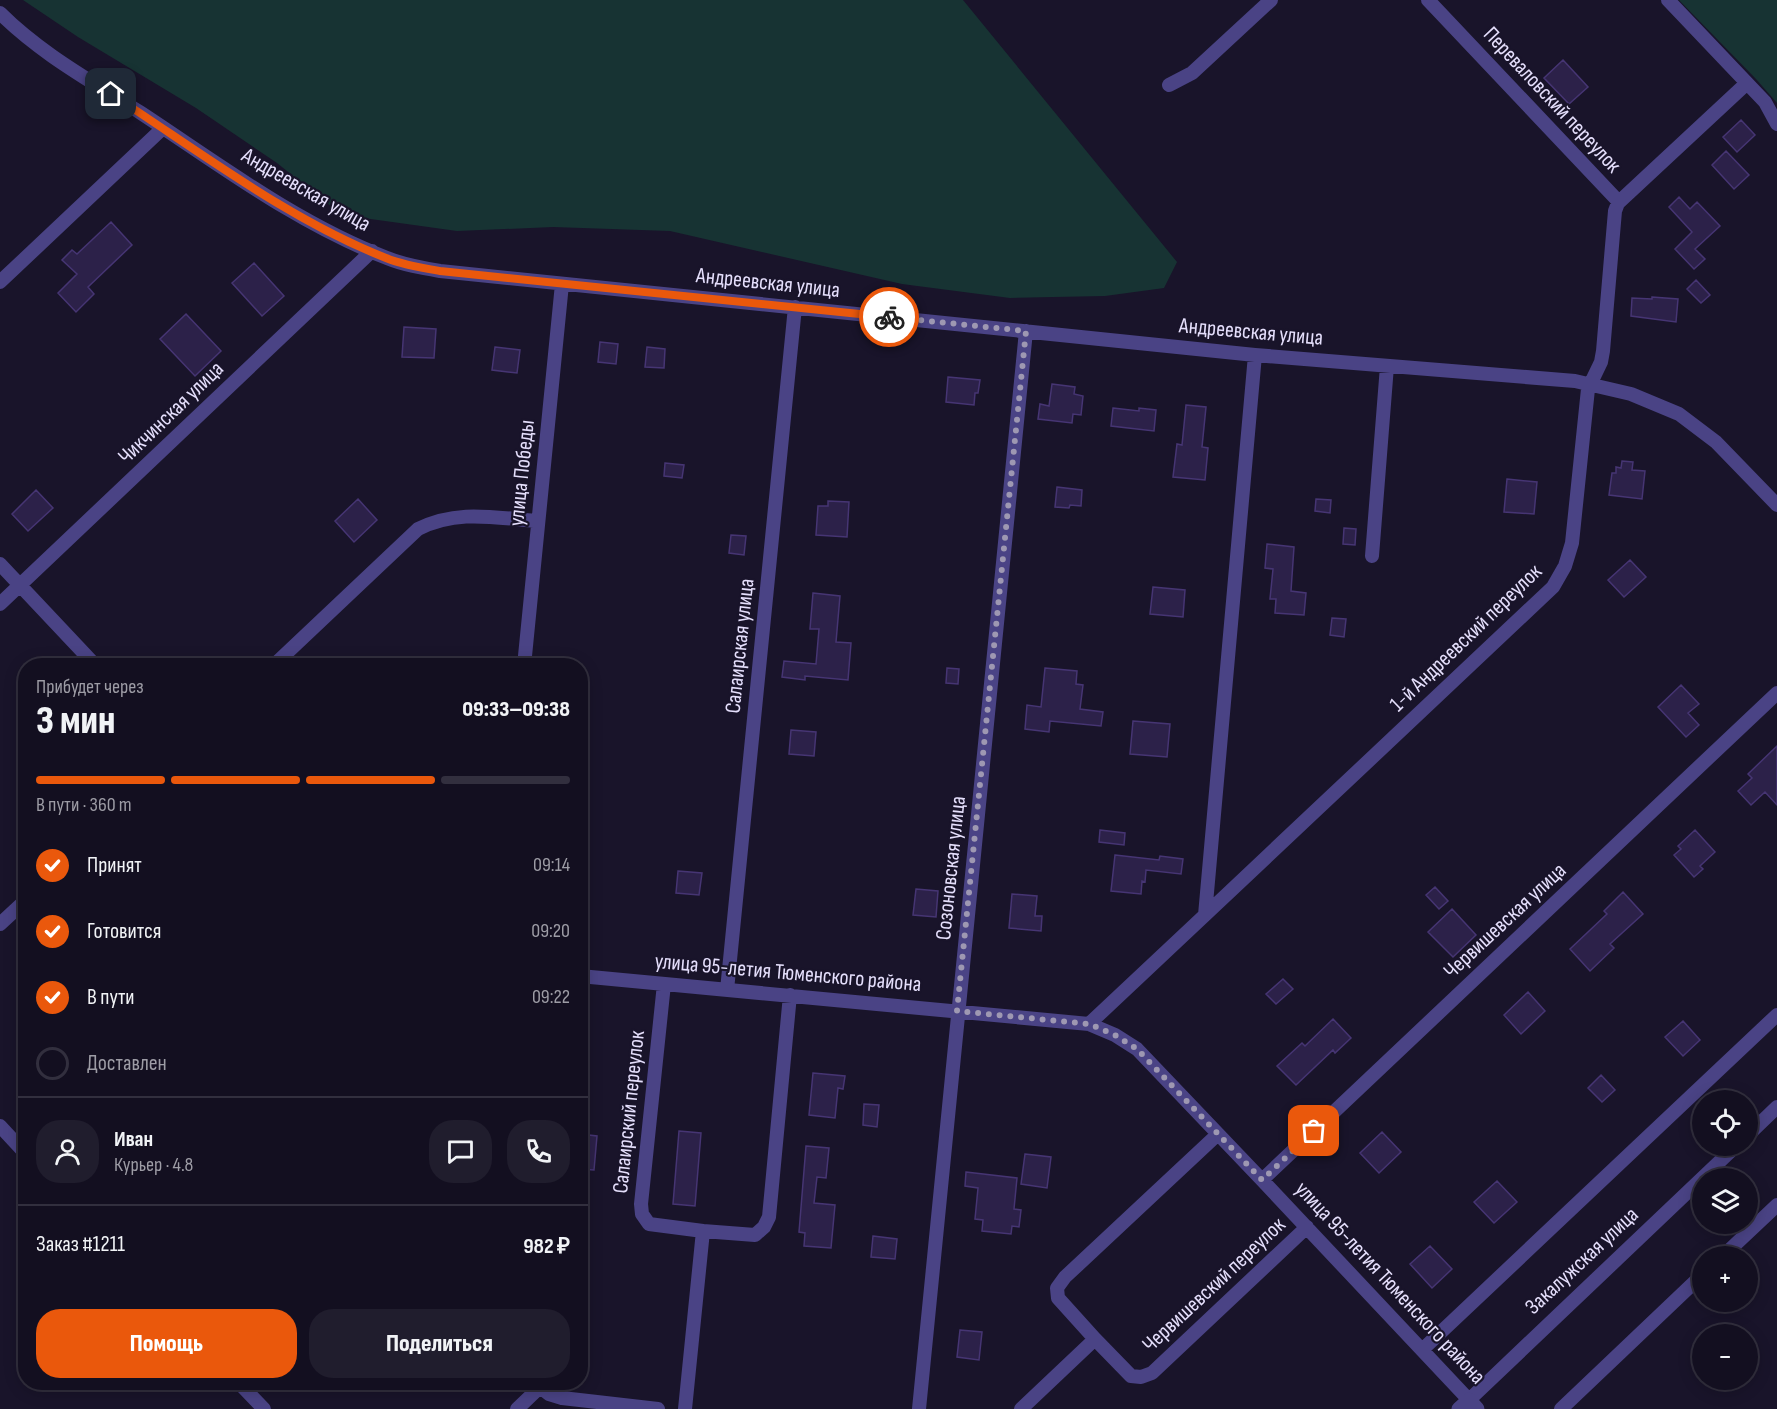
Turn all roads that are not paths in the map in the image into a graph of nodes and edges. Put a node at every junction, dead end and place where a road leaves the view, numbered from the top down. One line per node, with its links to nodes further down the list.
1 (1271, 0): 6 (street)
2 (1428, 0): 9 (street, Переваловский переулок)
3 (1668, 0): 5 (street)
4 (0, 14): 8 (street, Андреевская улица)
5 (1747, 83): 7 (street); 9 (street)
6 (1169, 85)
7 (1777, 124)
8 (163, 128): 10 (street, Андреевская улица); 11 (street)
9 (1619, 202): 17 (street, 1-й Андреевский переулок)
10 (372, 251): 12 (street, Андреевская улица); 22 (street, Чикчинская улица)
11 (0, 282)
12 (562, 284): 13 (street, Андреевская улица); 19 (street, улица Победы)
13 (795, 307): 14 (street, Андреевская улица); 33 (street, Салаирская улица)
14 (1026, 331): 15 (street, Андреевская улица); 35 (street, Созоновская улица)
15 (1255, 355): 16 (street, Андреевская улица); 29 (street)
16 (1387, 366): 17 (street, Андреевская улица); 20 (street)
17 (1590, 384): 18 (street, Андреевская улица); 29 (street, 1-й Андреевский переулок)
18 (1777, 505)
19 (538, 521): 25 (street); 26 (street, улица Победы)
20 (1371, 556)
21 (0, 564): 22 (street)
22 (20, 586): 23 (street, Чикчинская улица); 24 (street)
23 (0, 604)
24 (88, 658)
25 (281, 658)
26 (525, 658)
27 (1777, 693): 44 (street, Червишевская улица)
28 (18, 907): 30 (street)
29 (1205, 915): 37 (street, 1-й Андреевский переулок)
30 (0, 924)
31 (588, 977): 32 (street, улица 95-летия Тюменского района)
32 (664, 984): 33 (street, улица 95-летия Тюменского района); 47 (street, Салаирский переулок)
33 (727, 990): 34 (street, улица 95-летия Тюменского района)
34 (790, 995): 35 (street, улица 95-летия Тюменского района); 47 (street, Салаирский переулок)
35 (957, 1011): 37 (street, улица 95-летия Тюменского района); 60 (street, Созоновская улица)
36 (1777, 1015): 51 (street)
37 (1089, 1024): 41 (street, улица 95-летия Тюменского района)
38 (1777, 1107): 40 (street)
39 (0, 1126): 42 (street)
40 (1758, 1126)
41 (1218, 1134): 44 (street, улица 95-летия Тюменского района); 50 (street, Червишевский переулок)
42 (18, 1145)
43 (1726, 1156): 55 (street, Закалужская улица)
44 (1262, 1180): 46 (street, улица 95-летия Тюменского района)
45 (1777, 1205): 48 (street)
46 (1307, 1227): 50 (street, Червишевский переулок); 51 (street, улица 95-летия Тюменского района)
47 (703, 1231): 59 (street)
48 (1734, 1246)
49 (1692, 1285): 62 (street)
50 (1095, 1339): 61 (street)
51 (1422, 1350): 55 (street, улица 95-летия Тюменского района)
52 (246, 1390): 56 (street)
53 (534, 1390): 57 (street)
54 (544, 1390): 58 (street)
55 (1468, 1406)
56 (264, 1409)
57 (517, 1409)
58 (658, 1409)
59 (685, 1409)
60 (919, 1409)
61 (1021, 1409)
62 (1561, 1409)

